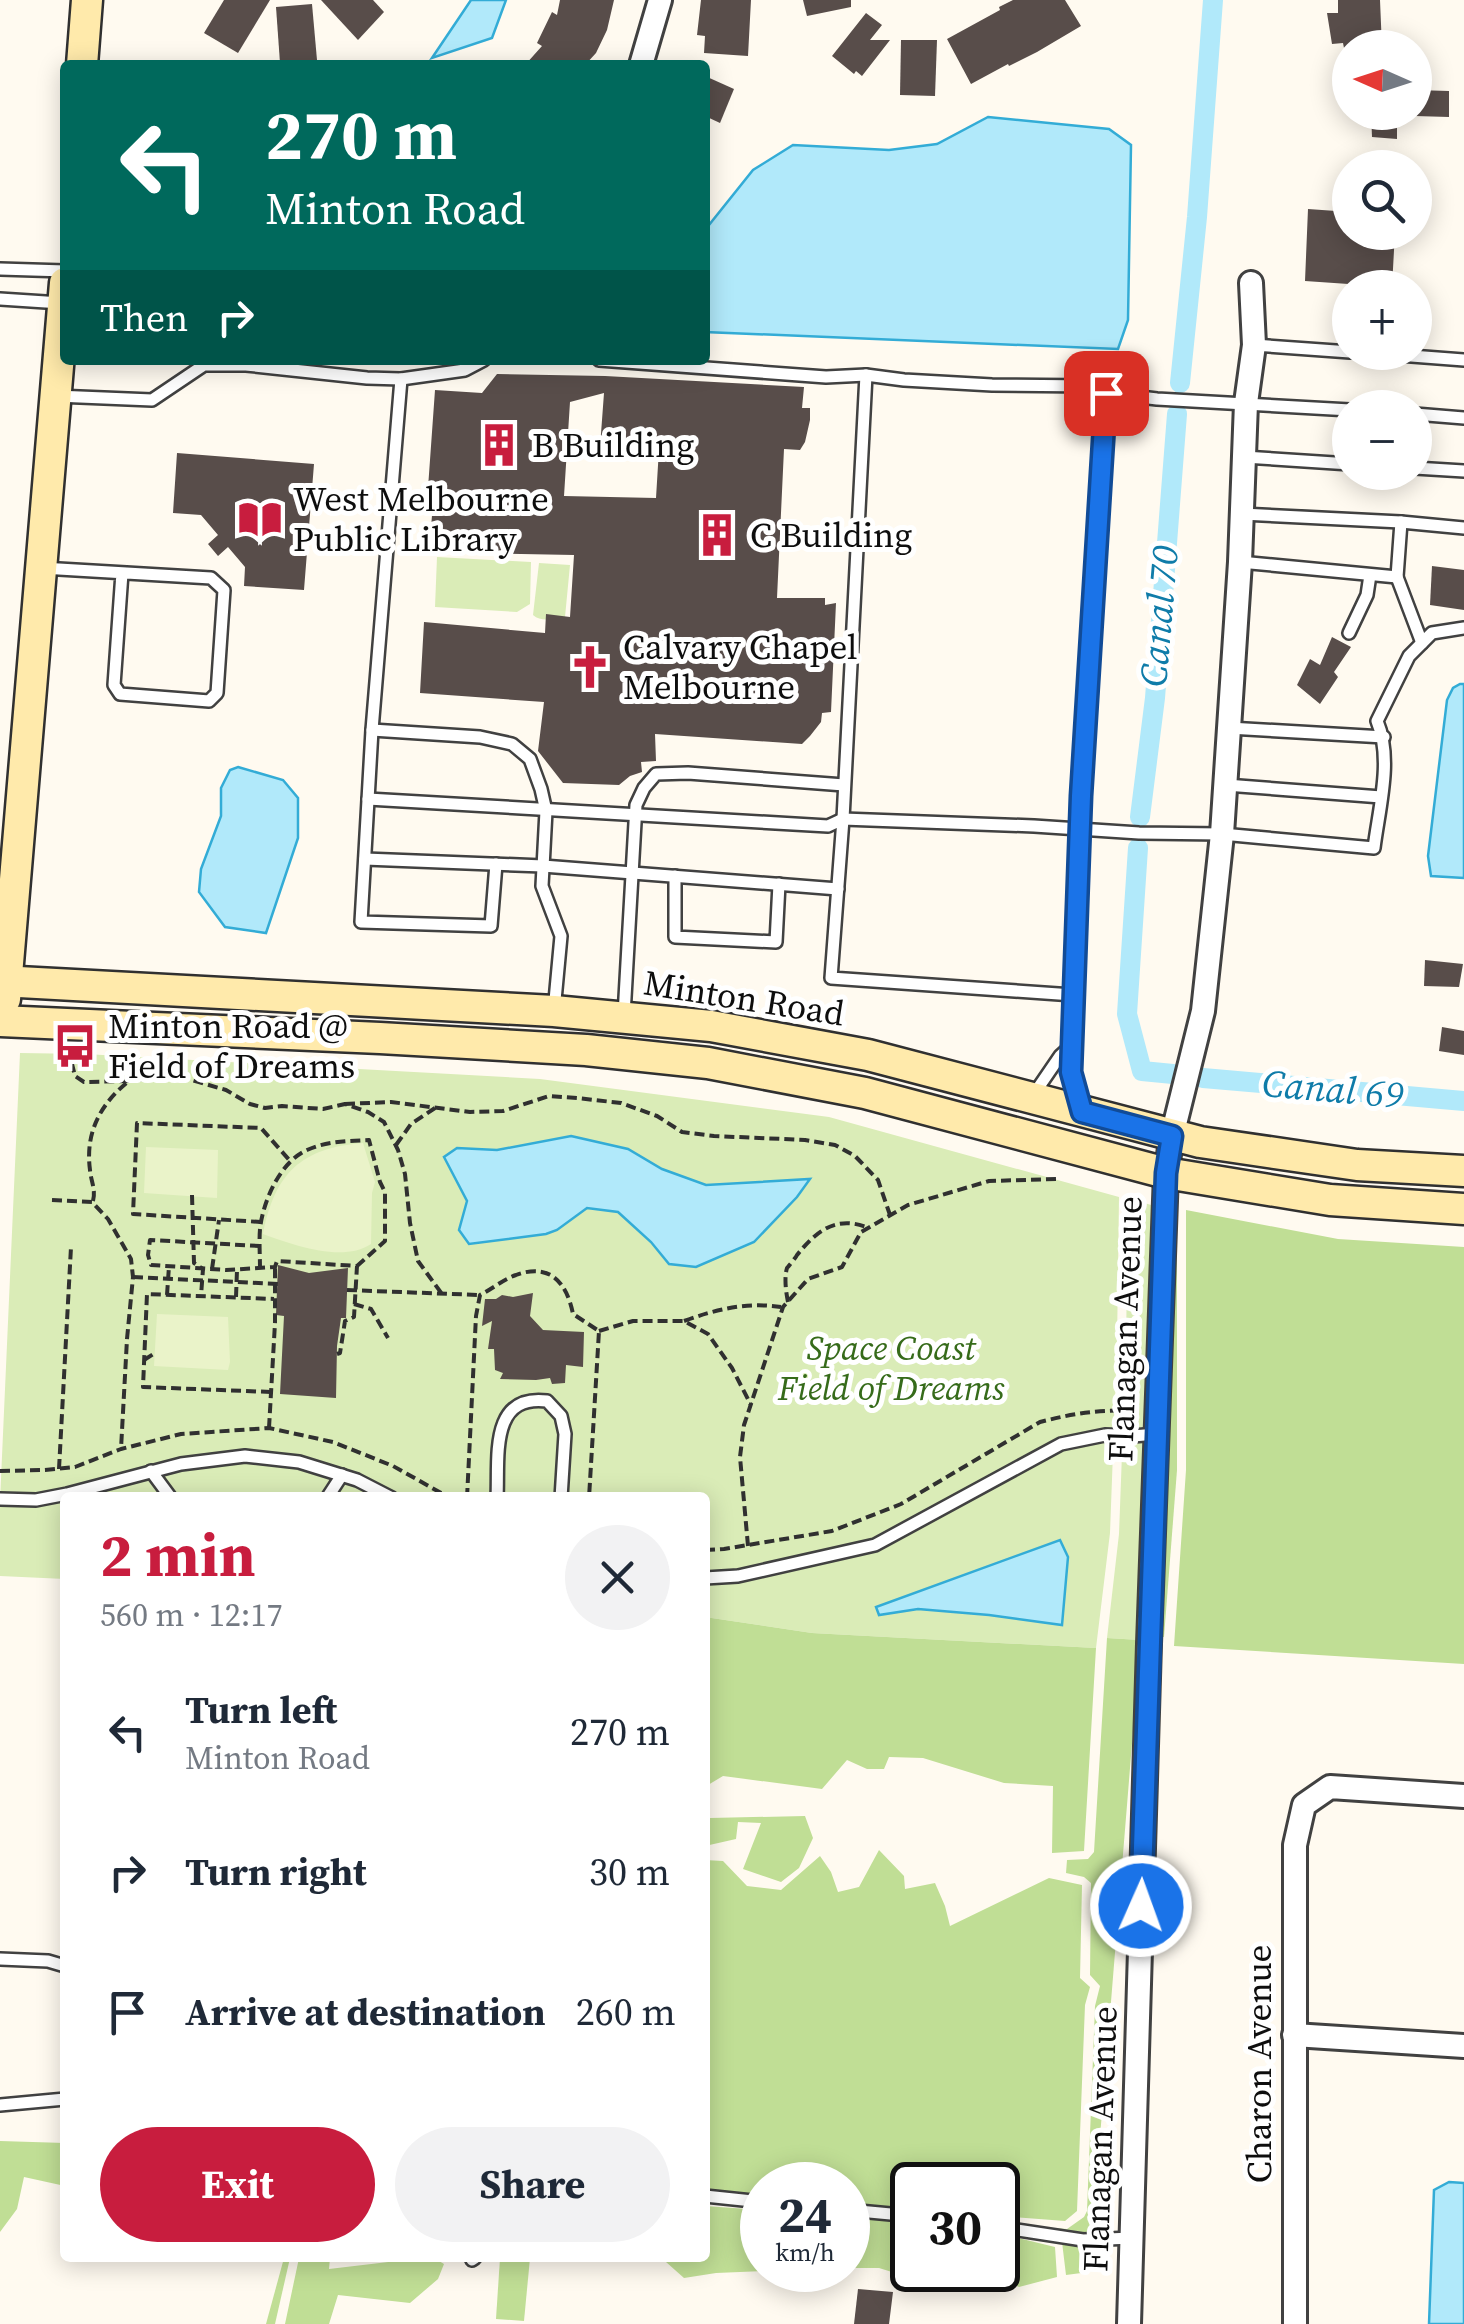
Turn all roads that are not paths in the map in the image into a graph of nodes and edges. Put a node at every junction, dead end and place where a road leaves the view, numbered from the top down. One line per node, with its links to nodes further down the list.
1 (87, 0): 3 (main road)
2 (660, 0): 4 (street)
3 (82, 60)
4 (642, 60)
5 (0, 269): 6 (lane)
6 (60, 272)
7 (1251, 283): 11 (street, Flanagan Avenue)
8 (60, 293): 9 (lane)
9 (0, 299)
10 (60, 344): 22 (main road)
11 (1254, 345): 12 (lane); 23 (street, Flanagan Avenue)
12 (1332, 351)
13 (1432, 358): 14 (lane)
14 (1464, 360)
15 (203, 365): 22 (lane)
16 (246, 365): 20 (lane)
17 (474, 365): 20 (lane)
18 (666, 365): 19 (lane)
19 (866, 375): 21 (lane); 46 (lane)
20 (401, 379): 43 (lane)
21 (1106, 393): 23 (lane); 52 (lane)
22 (56, 396): 35 (main road)
23 (1246, 402): 24 (lane); 27 (street, Flanagan Avenue)
24 (1332, 409)
25 (1432, 415): 26 (lane)
26 (1464, 418)
27 (1244, 456): 28 (lane); 31 (street, Flanagan Avenue)
28 (1332, 463)
29 (1432, 469): 30 (lane)
30 (1464, 471)
31 (1242, 514): 32 (lane); 34 (street, Flanagan Avenue)
32 (1402, 522): 33 (lane); 38 (lane)
33 (1464, 528)
34 (1240, 562): 37 (lane); 42 (street, Flanagan Avenue)
35 (42, 568): 36 (lane); 61 (main road)
36 (122, 573): 36 (lane)
37 (1370, 575): 38 (lane); 40 (lane)
38 (1397, 578): 41 (lane)
39 (1464, 628): 41 (lane)
40 (1349, 633)
41 (1422, 643): 44 (lane)
42 (1229, 728): 44 (lane); 45 (street, Flanagan Avenue)
43 (372, 730): 48 (lane); 50 (lane)
44 (1384, 737): 47 (lane)
45 (1225, 785): 47 (lane); 53 (street, Flanagan Avenue)
46 (844, 786): 49 (lane); 51 (lane)
47 (1381, 797): 53 (lane)
48 (368, 799): 50 (lane); 54 (lane)
49 (636, 810): 50 (lane); 51 (lane); 57 (lane)
50 (546, 811): 56 (lane)
51 (844, 819): 52 (lane); 60 (lane)
52 (1080, 828): 53 (lane); 62 (lane)
53 (1222, 834): 71 (street, Flanagan Avenue)
54 (364, 859): 55 (lane); 55 (lane)
55 (496, 864): 56 (lane)
56 (543, 866): 57 (lane); 63 (lane)
57 (632, 873): 58 (lane); 64 (lane)
58 (675, 876): 59 (lane); 59 (lane)
59 (780, 884): 60 (lane)
60 (838, 888): 62 (lane)
61 (4, 982): 63 (main road, Minton Road); 65 (main road)
62 (1073, 995): 67 (lane)
63 (554, 1010): 64 (main road, Minton Road); 68 (main road)
64 (624, 1017): 68 (main road); 69 (main road, Minton Road)
65 (1, 1021): 66 (street); 68 (main road, Minton Road)
66 (0, 1034)
67 (1071, 1046): 69 (lane); 70 (lane)
68 (586, 1050): 73 (main road, Minton Road)
69 (1031, 1099): 70 (main road, Minton Road)
70 (1082, 1112): 71 (main road, Minton Road)
71 (1172, 1136): 72 (main road, Minton Road); 73 (street, Flanagan Avenue)
72 (1464, 1170)
73 (1166, 1173): 74 (main road, Minton Road); 75 (street, Flanagan Avenue)
74 (1464, 1209)
75 (1156, 1434): 86 (lane); 97 (street, Flanagan Avenue)
76 (152, 1471): 77 (lane); 78 (lane); 79 (lane)
77 (342, 1475): 80 (lane); 81 (lane)
78 (74, 1492)
79 (167, 1492)
80 (330, 1492)
81 (381, 1492)
82 (497, 1492): 83 (lane)
83 (561, 1492)
84 (60, 1495): 85 (lane)
85 (0, 1499)
86 (710, 1578)
87 (1464, 1796): 90 (street, Charon Avenue)
88 (0, 1959): 89 (lane)
89 (60, 1965)
90 (1294, 2035): 91 (street); 99 (street, Charon Avenue)
91 (1464, 2046)
92 (60, 2099): 93 (lane)
93 (0, 2105)
94 (710, 2197): 95 (lane)
95 (740, 2200)
96 (1020, 2230): 97 (lane)
97 (1132, 2238): 98 (street, Flanagan Avenue)
98 (1129, 2324)
99 (1294, 2324)

